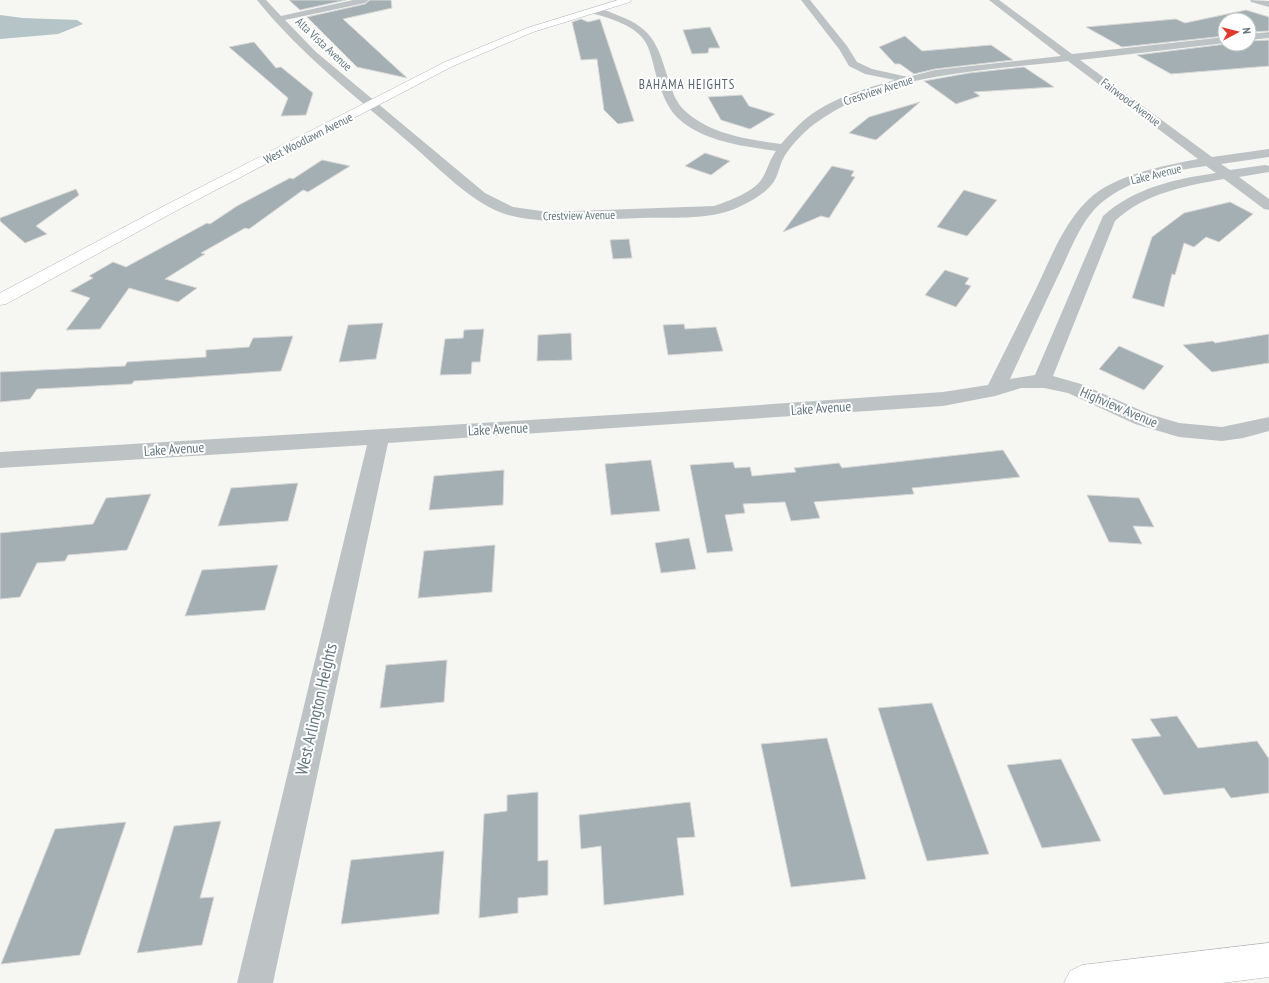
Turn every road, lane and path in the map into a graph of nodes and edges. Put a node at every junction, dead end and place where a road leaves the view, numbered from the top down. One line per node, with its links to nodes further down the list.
1 (261, 0): 9 (street, Alta Vista Avenue)
2 (365, 0): 9 (street)
3 (627, 0): 8 (street, West Woodlawn Avenue)
4 (805, 0): 14 (street)
5 (993, 0): 13 (street, Fairwood Avenue)
6 (1254, 0): 7 (street)
7 (1269, 4)
8 (594, 11): 15 (street, West Woodlawn Avenue); 16 (street)
9 (278, 19): 15 (street, Alta Vista Avenue)
10 (1269, 35): 11 (street)
11 (1257, 36)
12 (1217, 41): 13 (street, Crestview Avenue)
13 (1070, 57): 14 (street, Crestview Avenue); 18 (street, Fairwood Avenue)
14 (910, 79): 16 (street, Crestview Avenue)
15 (373, 104): 16 (street, Crestview Avenue); 22 (street, West Woodlawn Avenue)
16 (784, 148)
17 (1269, 153): 18 (street, Lake Avenue)
18 (1211, 162): 20 (street, Fairwood Avenue); 24 (street, Lake Avenue)
19 (1269, 168): 20 (street, Lake Avenue)
20 (1228, 175): 21 (street, Fairwood Avenue); 23 (street, Lake Avenue)
21 (1269, 206)
22 (0, 300)
23 (1041, 382): 24 (street, Lake Avenue); 25 (street, Highview Avenue)
24 (995, 390): 26 (street, Lake Avenue)
25 (1269, 424)
26 (379, 436): 27 (street, Lake Avenue); 30 (street, West Arlington Heights)
27 (0, 460)
28 (1269, 960): 29 (street)
29 (1174, 977): 31 (street)
30 (255, 983)
31 (1082, 983)

